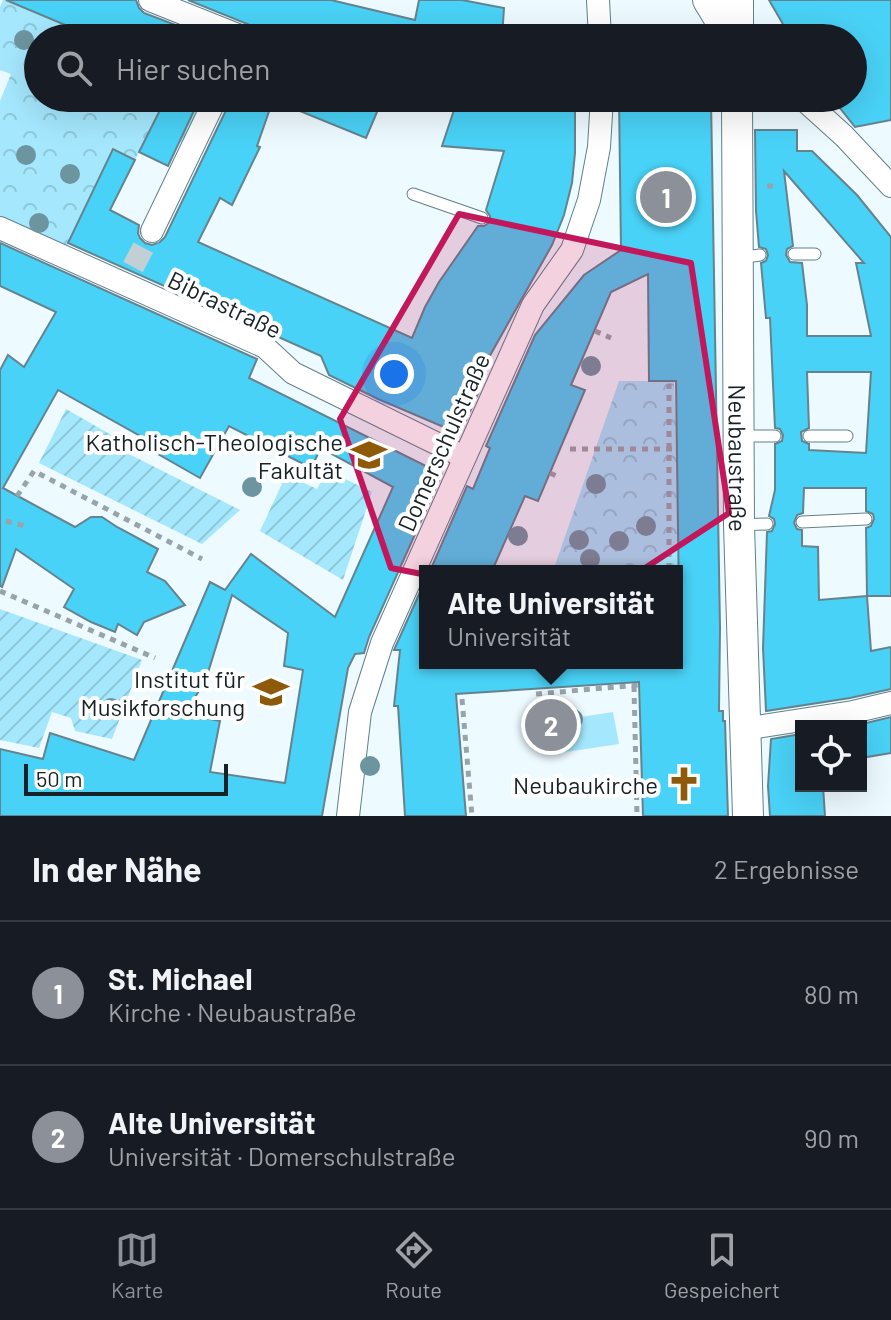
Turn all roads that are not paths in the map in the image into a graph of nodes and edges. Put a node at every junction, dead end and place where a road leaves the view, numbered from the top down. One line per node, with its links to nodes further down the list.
1 (150, 0): 5 (street)
2 (598, 0): 6 (street)
3 (708, 0): 7 (street)
4 (738, 0): 8 (street)
5 (210, 24)
6 (599, 24)
7 (723, 24)
8 (738, 24)
9 (209, 112): 17 (street)
10 (601, 112): 24 (street, Domerschulstraße)
11 (738, 112): 20 (street, Neubaustraße)
12 (817, 112): 13 (street)
13 (891, 186)
14 (413, 194): 15 (lane)
15 (482, 218)
16 (0, 228): 24 (street, Bibrastraße)
17 (152, 231)
18 (794, 254): 19 (lane)
19 (815, 254)
20 (739, 436): 21 (lane); 28 (street, Neubaustraße)
21 (775, 436)
22 (809, 436): 23 (lane)
23 (847, 436)
24 (464, 457): 29 (street, Domerschulstraße)
25 (866, 519): 26 (lane)
26 (802, 522)
27 (891, 703): 28 (street)
28 (744, 729): 30 (street, Neubaustraße)
29 (348, 816)
30 (748, 816)

